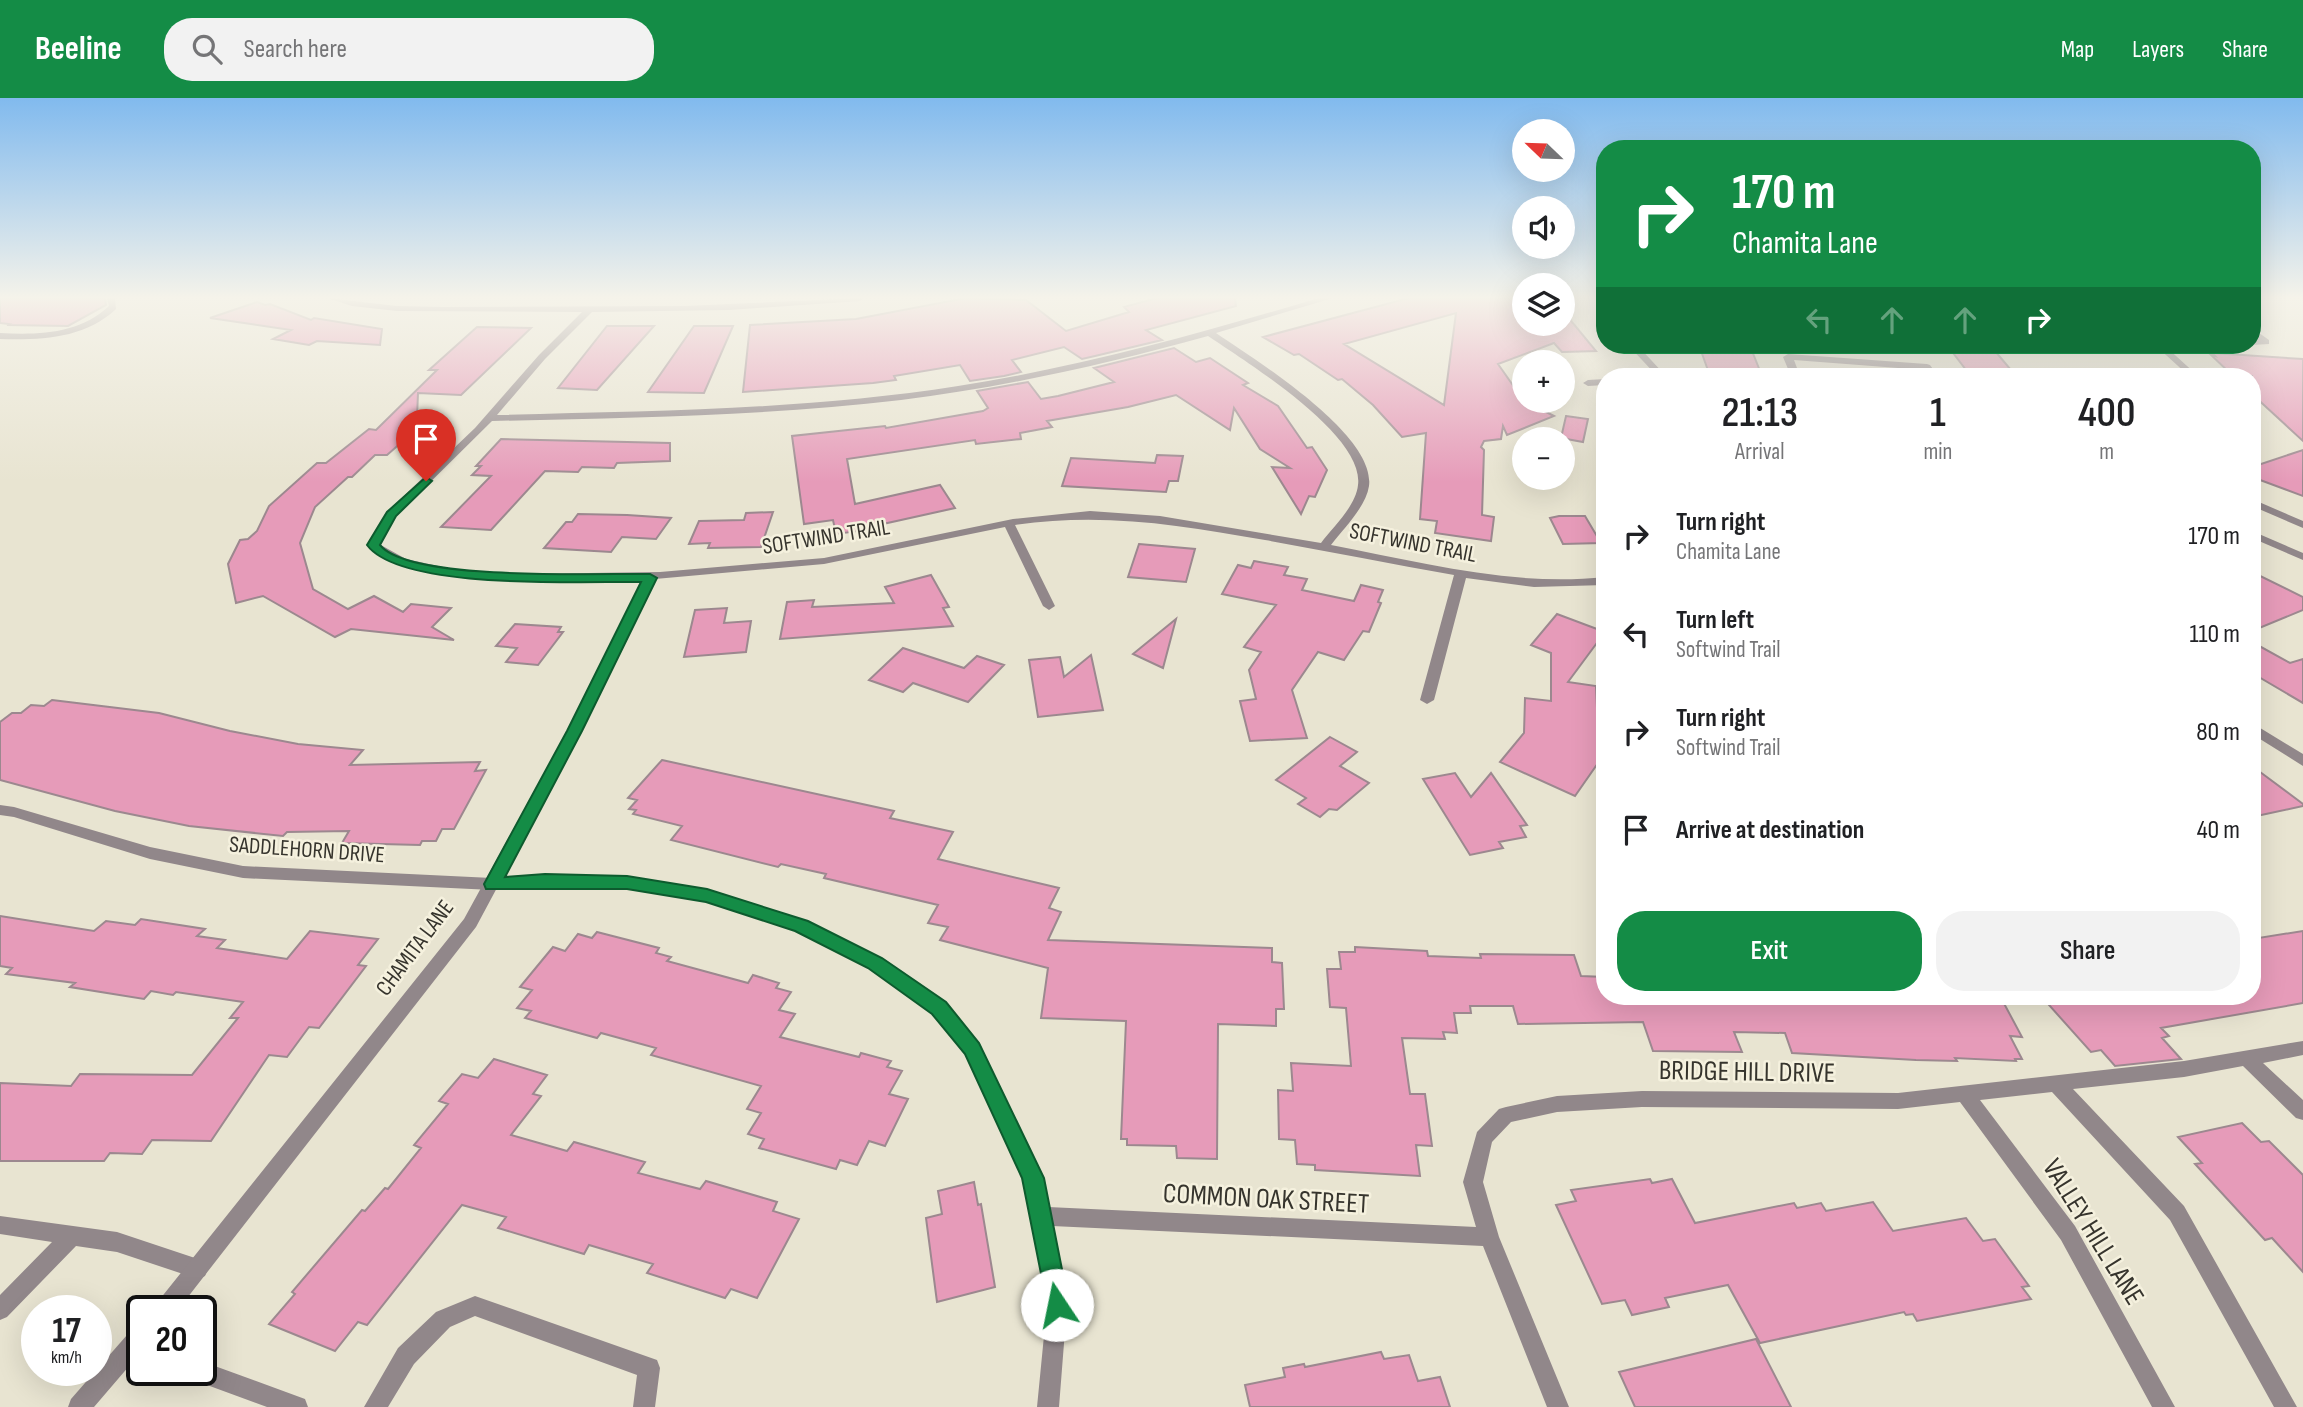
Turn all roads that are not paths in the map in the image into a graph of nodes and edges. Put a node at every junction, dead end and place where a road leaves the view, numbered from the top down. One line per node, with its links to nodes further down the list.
1 (540, 359): 8 (street, SOFTWIND TRAIL)
2 (1102, 359): 8 (street)
3 (1247, 359): 13 (street)
4 (1817, 359): 5 (street)
5 (1928, 368)
6 (1588, 383): 7 (street)
7 (1596, 383)
8 (489, 418): 16 (street, SOFTWIND TRAIL)
9 (2261, 506): 11 (street)
10 (1009, 524): 13 (street, SOFTWIND TRAIL); 16 (street, SOFTWIND TRAIL); 18 (street)
11 (2303, 525)
12 (2261, 538): 14 (street)
13 (1324, 547): 15 (street, SOFTWIND TRAIL)
14 (2303, 557)
15 (1461, 573): 17 (street, SOFTWIND TRAIL); 19 (street)
16 (650, 578): 23 (street, CHAMITA LANE)
17 (1596, 582)
18 (1049, 606)
19 (1427, 699)
20 (2261, 733): 21 (street)
21 (2303, 761)
22 (0, 810): 23 (street, SADDLEHORN DRIVE)
23 (492, 884): 29 (street, SADDLEHORN DRIVE); 33 (street, CHAMITA LANE)
24 (2303, 1048): 25 (street, BRIDGE HILL DRIVE)
25 (2246, 1058): 26 (street, BRIDGE HILL DRIVE); 28 (street)
26 (2056, 1083): 27 (street, BRIDGE HILL DRIVE); 45 (street)
27 (1965, 1094): 32 (street, BRIDGE HILL DRIVE); 44 (street, VALLEY HILL LANE)
28 (2303, 1112)
29 (1040, 1216): 32 (street, COMMON OAK STREET); 42 (street, SADDLEHORN DRIVE)
30 (0, 1225): 31 (street)
31 (71, 1237): 33 (street); 35 (street)
32 (1489, 1237): 43 (street, BRIDGE HILL DRIVE)
33 (198, 1269): 34 (street, CHAMITA LANE)
34 (176, 1295)
35 (0, 1310)
36 (126, 1358): 38 (street)
37 (217, 1378): 39 (street)
38 (79, 1407)
39 (297, 1407)
40 (375, 1407): 41 (street)
41 (644, 1407)
42 (1048, 1407)
43 (1558, 1407)
44 (2164, 1407)
45 (2286, 1407)

